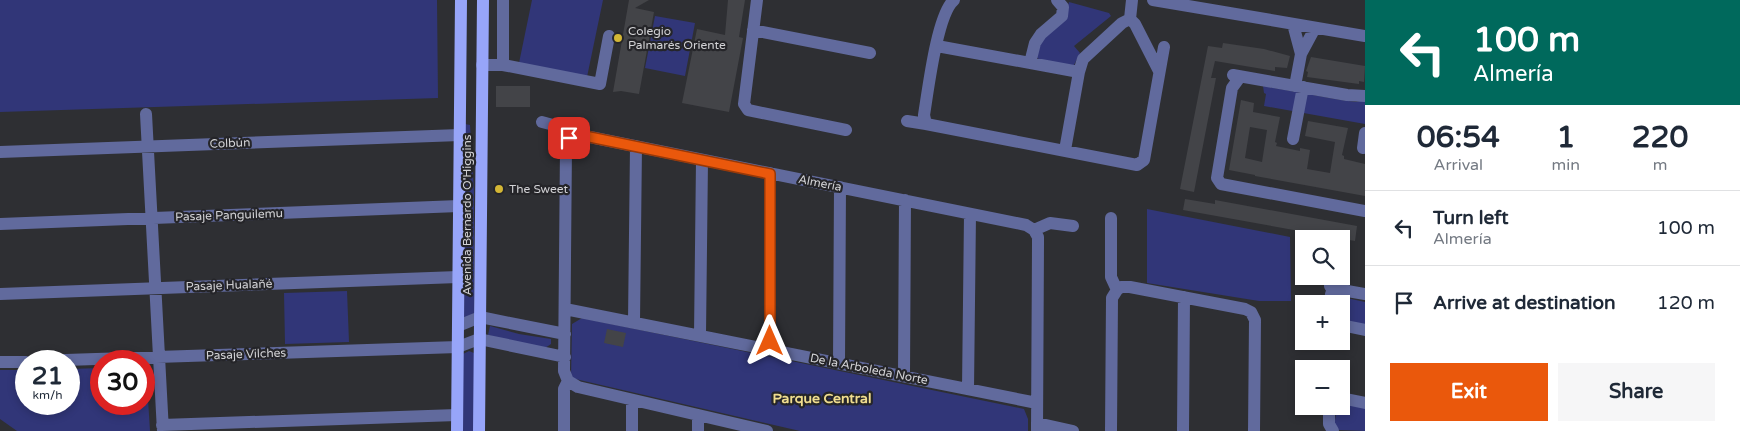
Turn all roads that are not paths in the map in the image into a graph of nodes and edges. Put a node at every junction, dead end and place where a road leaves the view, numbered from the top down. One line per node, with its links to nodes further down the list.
1 (461, 0): 26 (main road, Avenida Bernardo O'Higgins)
2 (483, 0): 19 (main road, Avenida Bernardo O'Higgins)
3 (503, 0): 20 (street)
4 (757, 0): 11 (street)
5 (954, 0): 14 (street)
6 (1057, 0): 18 (street)
7 (1153, 0): 9 (street)
8 (1131, 10): 21 (street); 22 (street)
9 (1293, 24): 10 (street); 17 (street)
10 (1315, 28): 13 (street); 17 (street)
11 (753, 30): 16 (street); 30 (street)
12 (609, 36): 20 (street)
13 (1365, 36)
14 (937, 46): 18 (street); 29 (street)
15 (1164, 47): 21 (street)
16 (870, 53)
17 (1301, 54): 23 (street)
18 (1030, 63): 22 (street)
19 (482, 65): 20 (street); 33 (main road, Avenida Bernardo O'Higgins)
20 (503, 65)
21 (1159, 71): 39 (street)
22 (1079, 72): 39 (street)
23 (1299, 86): 24 (street); 35 (street); 46 (street)
24 (1365, 96)
25 (146, 114): 36 (street)
26 (460, 118): 32 (main road, Avenida Bernardo O'Higgins); 33 (main road)
27 (908, 121): 29 (street)
28 (542, 122): 34 (street)
29 (926, 124): 39 (street)
30 (846, 130)
31 (1365, 133): 38 (street)
32 (460, 135): 36 (street, Colbún); 45 (main road, Avenida Bernardo O'Higgins)
33 (481, 138): 62 (main road, Avenida Bernardo O'Higgins)
34 (569, 138): 37 (street, Almería); 60 (street)
35 (1293, 139)
36 (147, 146): 40 (street, Colbún); 48 (street)
37 (636, 146): 41 (street, Almería); 63 (street)
38 (1362, 148)
39 (1065, 150)
40 (0, 152)
41 (702, 160): 42 (street, Almería); 68 (street)
42 (770, 174): 43 (street, Almería); 71 (street)
43 (840, 187): 44 (street, Almería); 77 (street)
44 (905, 200): 47 (street, Almería); 78 (street)
45 (459, 206): 48 (street, Pasaje Panguilemu); 53 (main road, Avenida Bernardo O'Higgins)
46 (1365, 211)
47 (970, 214): 52 (street, Almería); 80 (street)
48 (151, 218): 50 (street, Pasaje Panguilemu); 54 (street)
49 (1110, 218): 55 (street)
50 (0, 224)
51 (1073, 226): 52 (street)
52 (1034, 230): 83 (street)
53 (458, 277): 54 (street, Pasaje Hualañé); 64 (main road, Avenida Bernardo O'Higgins)
54 (155, 288): 56 (street, Pasaje Hualañé); 72 (street)
55 (1116, 290): 59 (street); 97 (street)
56 (0, 294)
57 (1365, 294): 58 (street)
58 (1333, 295)
59 (1184, 297): 98 (street); 99 (street)
60 (565, 308): 61 (street, De la Arboleda Norte); 66 (street)
61 (583, 312): 63 (street, De la Arboleda Norte); 66 (street)
62 (480, 317): 64 (street); 66 (street); 69 (main road, Avenida Bernardo O'Higgins)
63 (634, 322): 68 (street, De la Arboleda Norte)
64 (458, 326): 70 (main road, Avenida Bernardo O'Higgins)
65 (1350, 327): 67 (street)
66 (565, 328): 73 (street)
67 (1365, 330)
68 (700, 336): 71 (street, De la Arboleda Norte)
69 (480, 339): 70 (street, Pasaje Vilches); 73 (street); 91 (main road, Avenida Bernardo O'Higgins)
70 (458, 347): 72 (street, Pasaje Vilches); 85 (main road, Avenida Bernardo O'Higgins)
71 (770, 350): 77 (street, De la Arboleda Norte)
72 (159, 357): 74 (street, Pasaje Vilches); 89 (street)
73 (565, 357): 79 (street)
74 (80, 360)
75 (0, 362): 76 (street)
76 (15, 362)
77 (839, 363): 78 (street, De la Arboleda Norte)
78 (904, 376): 80 (street, De la Arboleda Norte)
79 (568, 381): 81 (street); 92 (street)
80 (968, 389): 83 (street, De la Arboleda Norte)
81 (632, 400): 86 (street); 93 (street)
82 (1350, 400): 84 (street)
83 (1038, 403): 88 (street)
84 (1365, 403)
85 (457, 415): 89 (street); 90 (main road, Avenida Bernardo O'Higgins)
86 (698, 415): 94 (street); 95 (street)
87 (1329, 415): 100 (street)
88 (1037, 427): 96 (street)
89 (163, 428)
90 (457, 431)
91 (479, 431)
92 (564, 431)
93 (632, 431)
94 (698, 431)
95 (768, 431)
96 (1073, 431)
97 (1111, 431)
98 (1183, 431)
99 (1254, 431)
100 (1333, 431)

